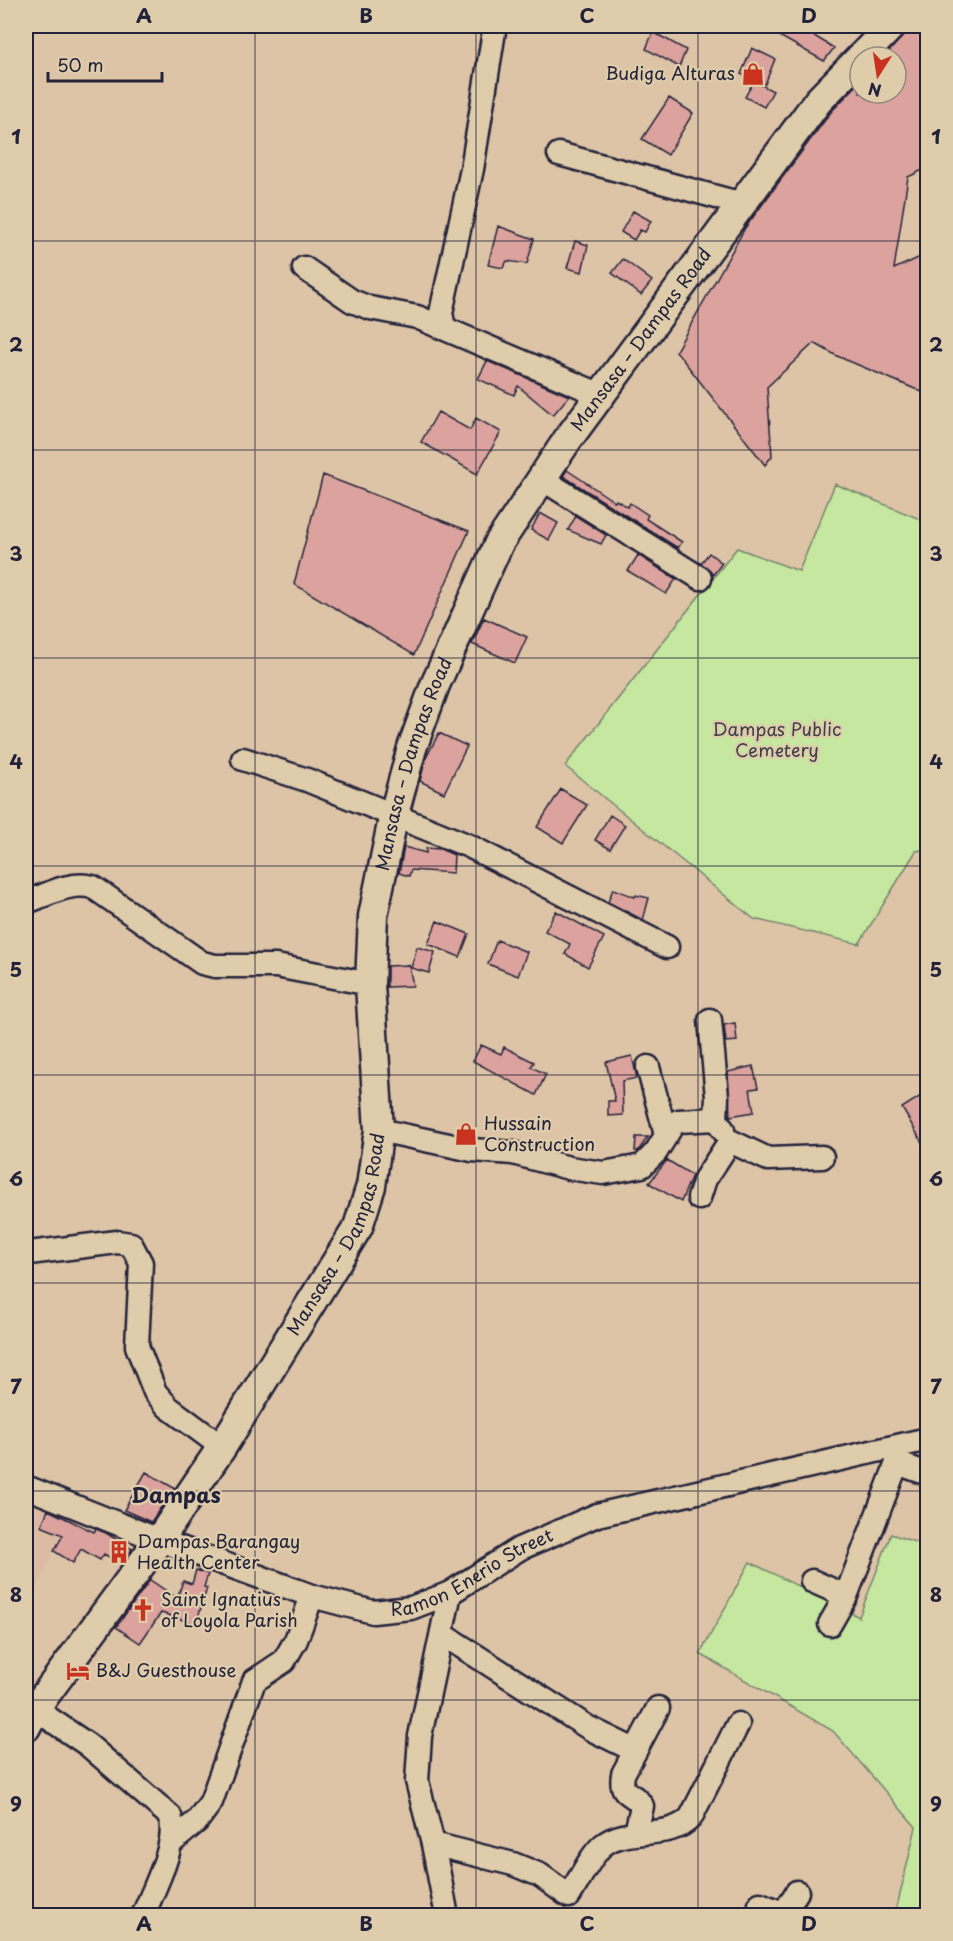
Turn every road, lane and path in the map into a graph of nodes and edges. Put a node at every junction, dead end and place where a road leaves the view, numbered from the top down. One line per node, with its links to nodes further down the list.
1 (891, 26): 3 (main road, Mansasa – Dampas Road)
2 (494, 31): 8 (street)
3 (872, 45)
4 (848, 70): 6 (main road, Mansasa – Dampas Road)
5 (559, 154): 6 (street)
6 (742, 204): 9 (main road, Mansasa – Dampas Road)
7 (304, 268): 8 (street)
8 (444, 328): 9 (street)
9 (601, 395): 10 (main road, Mansasa – Dampas Road)
10 (542, 480): 11 (street); 13 (main road, Mansasa – Dampas Road)
11 (700, 578)
12 (243, 759): 13 (street)
13 (394, 814): 15 (street); 16 (main road, Mansasa – Dampas Road)
14 (26, 902): 16 (street)
15 (667, 947)
16 (370, 984): 20 (main road, Mansasa – Dampas Road)
17 (710, 1020): 19 (street)
18 (648, 1067): 21 (street)
19 (716, 1119): 21 (street); 22 (street)
20 (379, 1130): 21 (street); 27 (main road, Mansasa – Dampas Road)
21 (666, 1135)
22 (730, 1141): 23 (street); 24 (street)
23 (822, 1157)
24 (699, 1198)
25 (29, 1253): 27 (street)
26 (927, 1439): 28 (street, Ramon Enerio Street)
27 (222, 1447): 31 (main road, Mansasa – Dampas Road)
28 (897, 1455): 29 (street); 33 (street, Ramon Enerio Street); 35 (street)
29 (927, 1474)
30 (26, 1487): 31 (street, Ramon Enerio Street)
31 (159, 1540): 34 (street, Ramon Enerio Street); 39 (main road, Mansasa – Dampas Road)
32 (812, 1581): 35 (street)
33 (450, 1593): 34 (street, Ramon Enerio Street); 37 (street)
34 (312, 1596): 43 (street)
35 (846, 1596): 36 (street)
36 (831, 1624)
37 (442, 1634): 41 (street); 44 (street)
38 (658, 1708): 41 (street)
39 (30, 1718): 43 (street)
40 (738, 1724): 42 (street)
41 (634, 1750): 42 (street)
42 (636, 1833): 44 (street)
43 (172, 1842): 48 (street)
44 (433, 1844): 49 (street)
45 (797, 1892): 47 (street)
46 (760, 1904): 47 (street)
47 (782, 1914)
48 (143, 1916)
49 (447, 1916)

